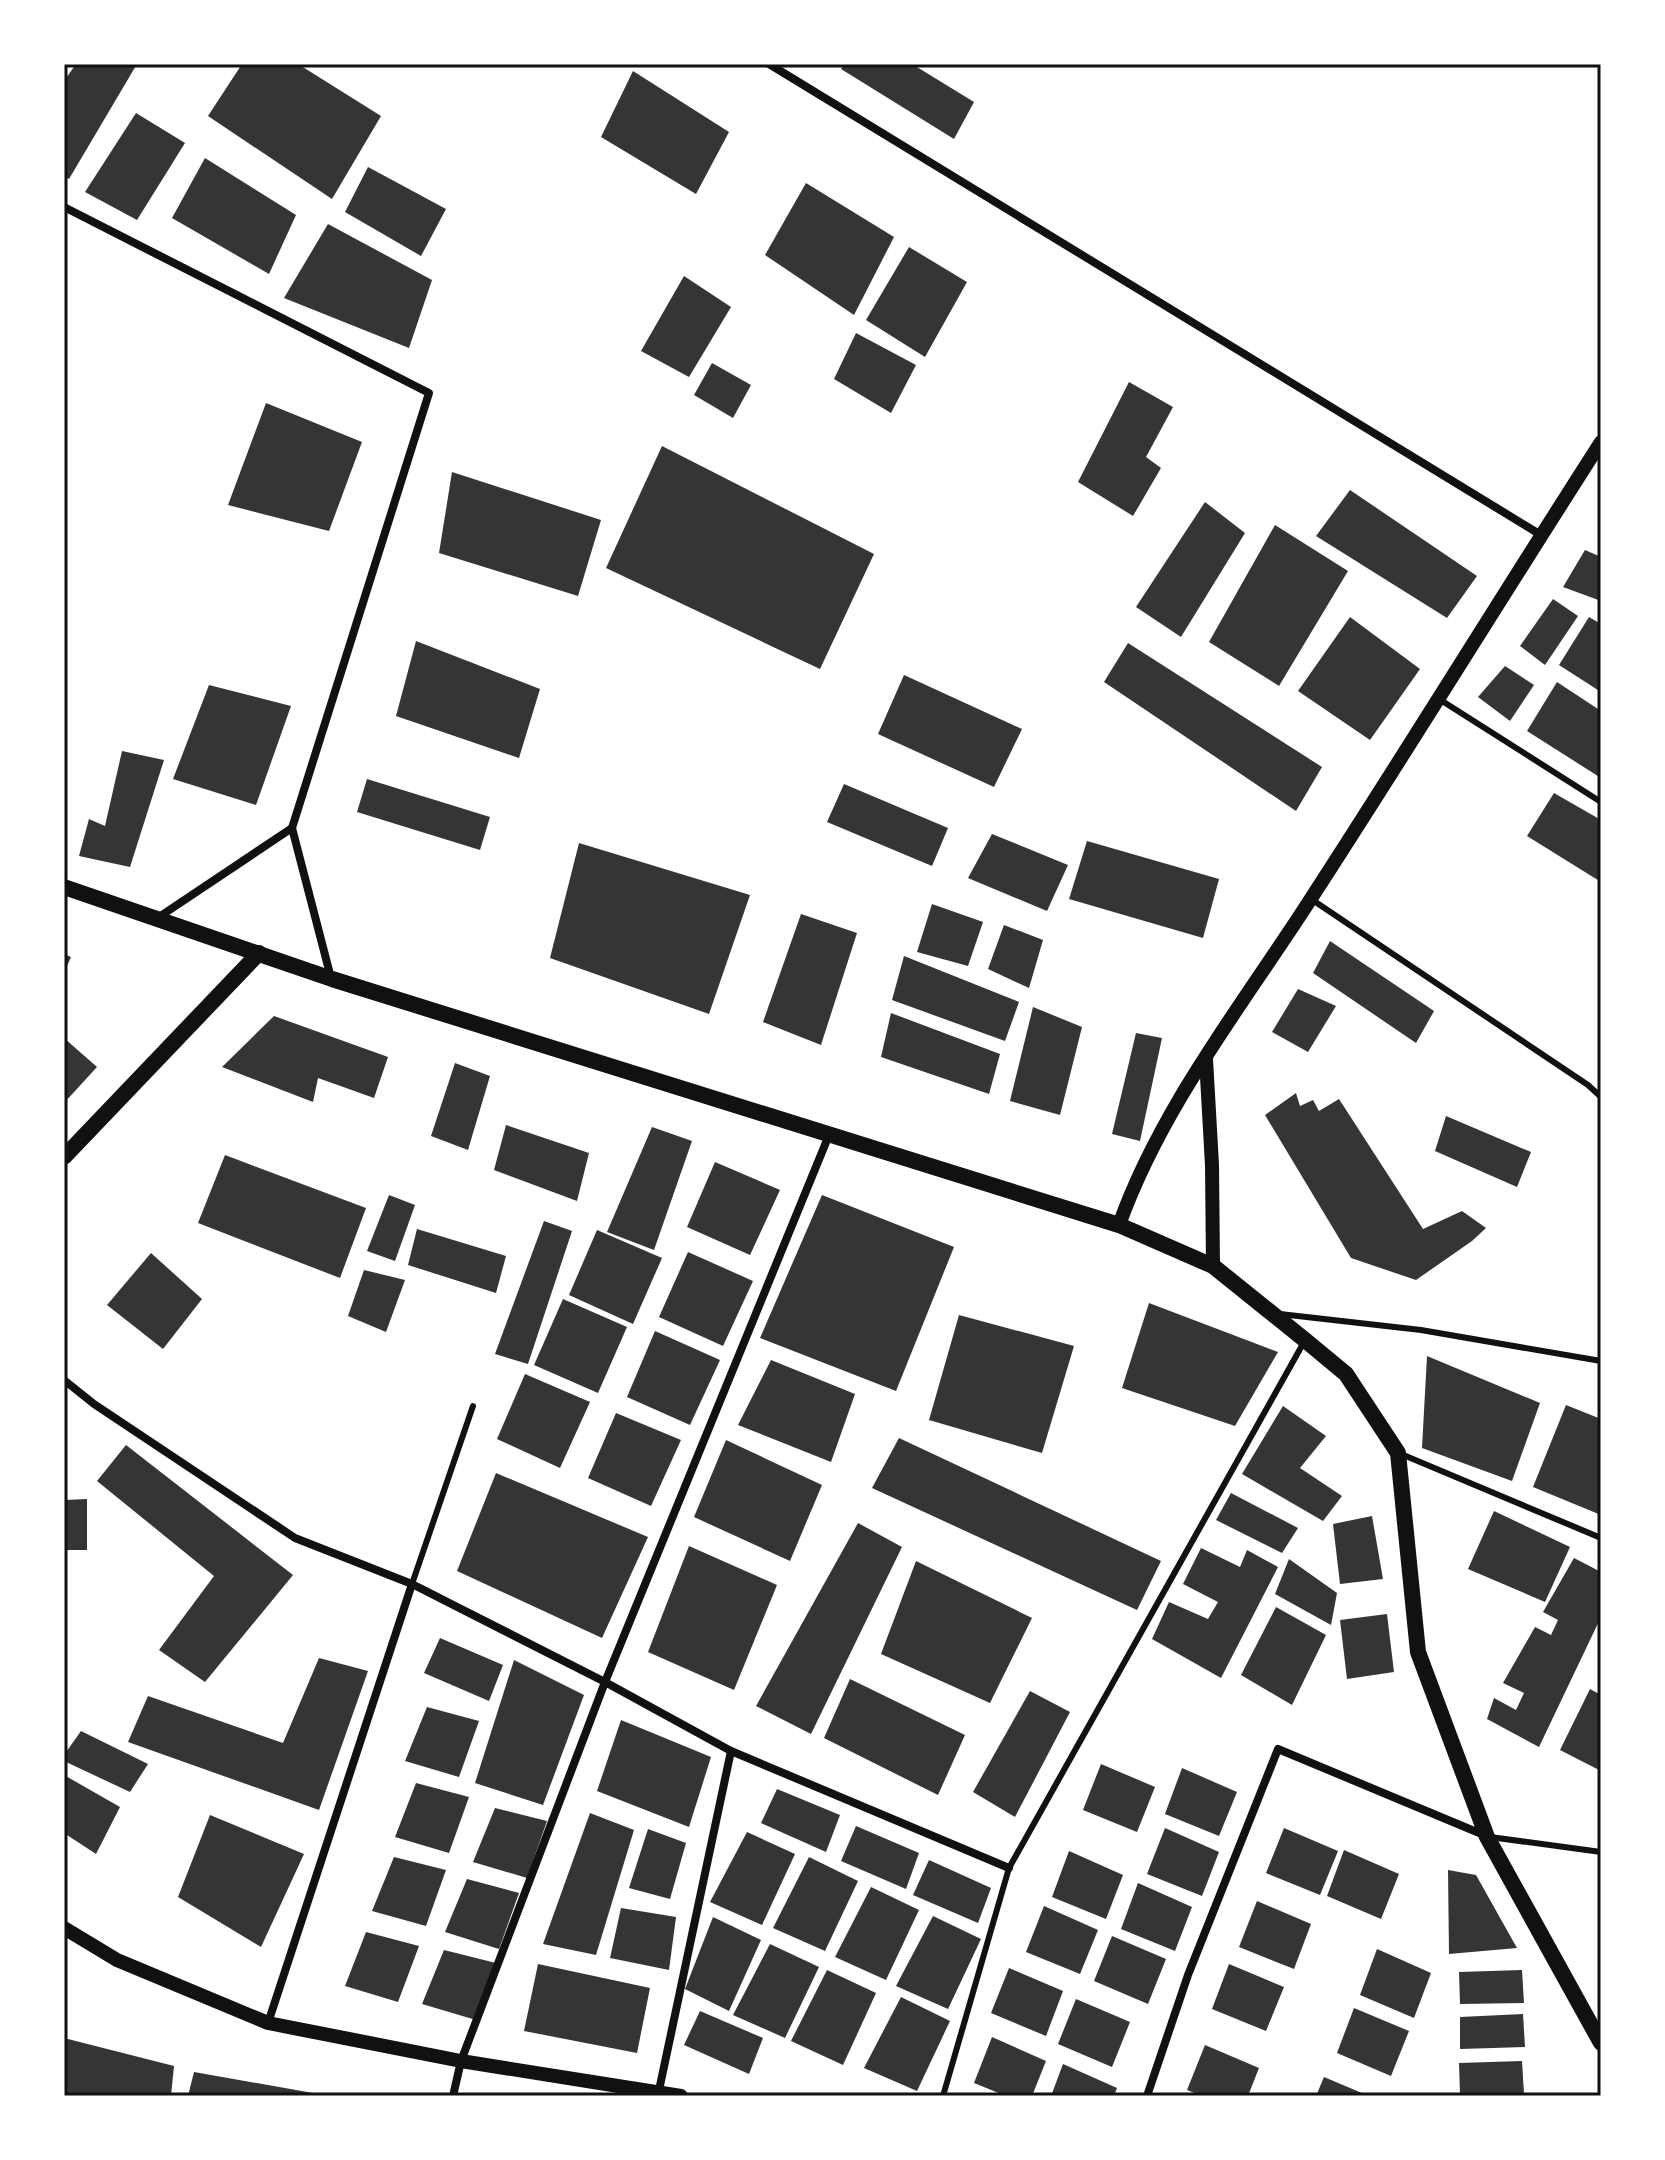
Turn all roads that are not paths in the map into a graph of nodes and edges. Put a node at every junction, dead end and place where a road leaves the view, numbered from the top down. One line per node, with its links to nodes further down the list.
1 (769, 64): 4 (street)
2 (64, 207): 7 (street)
3 (1601, 442): 4 (street)
4 (1541, 535): 5 (street)
5 (1439, 699): 6 (lane); 9 (street)
6 (1601, 802)
7 (292, 828): 10 (street); 12 (street)
8 (64, 887): 10 (main road)
9 (1311, 899): 13 (street); 14 (lane)
10 (156, 920): 11 (main road)
11 (259, 953): 12 (main road); 16 (main road)
12 (332, 979): 15 (main road)
13 (1206, 1059): 17 (street); 18 (street)
14 (1601, 1097)
15 (829, 1135): 17 (main road); 27 (street)
16 (64, 1157)
17 (1119, 1225): 18 (main road)
18 (1213, 1266): 19 (main road)
19 (1272, 1313): 20 (main road); 21 (lane)
20 (1305, 1340): 24 (main road); 31 (lane)
21 (1601, 1361)
22 (64, 1380): 26 (street)
23 (473, 1406): 26 (lane)
24 (1398, 1453): 25 (lane); 29 (main road)
25 (1601, 1538)
26 (412, 1584): 27 (street); 33 (street)
27 (605, 1682): 28 (street); 35 (street)
28 (731, 1751): 31 (street); 36 (street)
29 (1487, 1837): 30 (lane); 34 (main road); 40 (street)
30 (1601, 1852)
31 (1009, 1868): 39 (lane)
32 (64, 1928): 33 (street)
33 (268, 2023): 35 (street)
34 (1601, 2043)
35 (461, 2061): 36 (street); 37 (street)
36 (658, 2094): 38 (street)
37 (453, 2096)
38 (681, 2096)
39 (943, 2096)
40 (1147, 2096)

